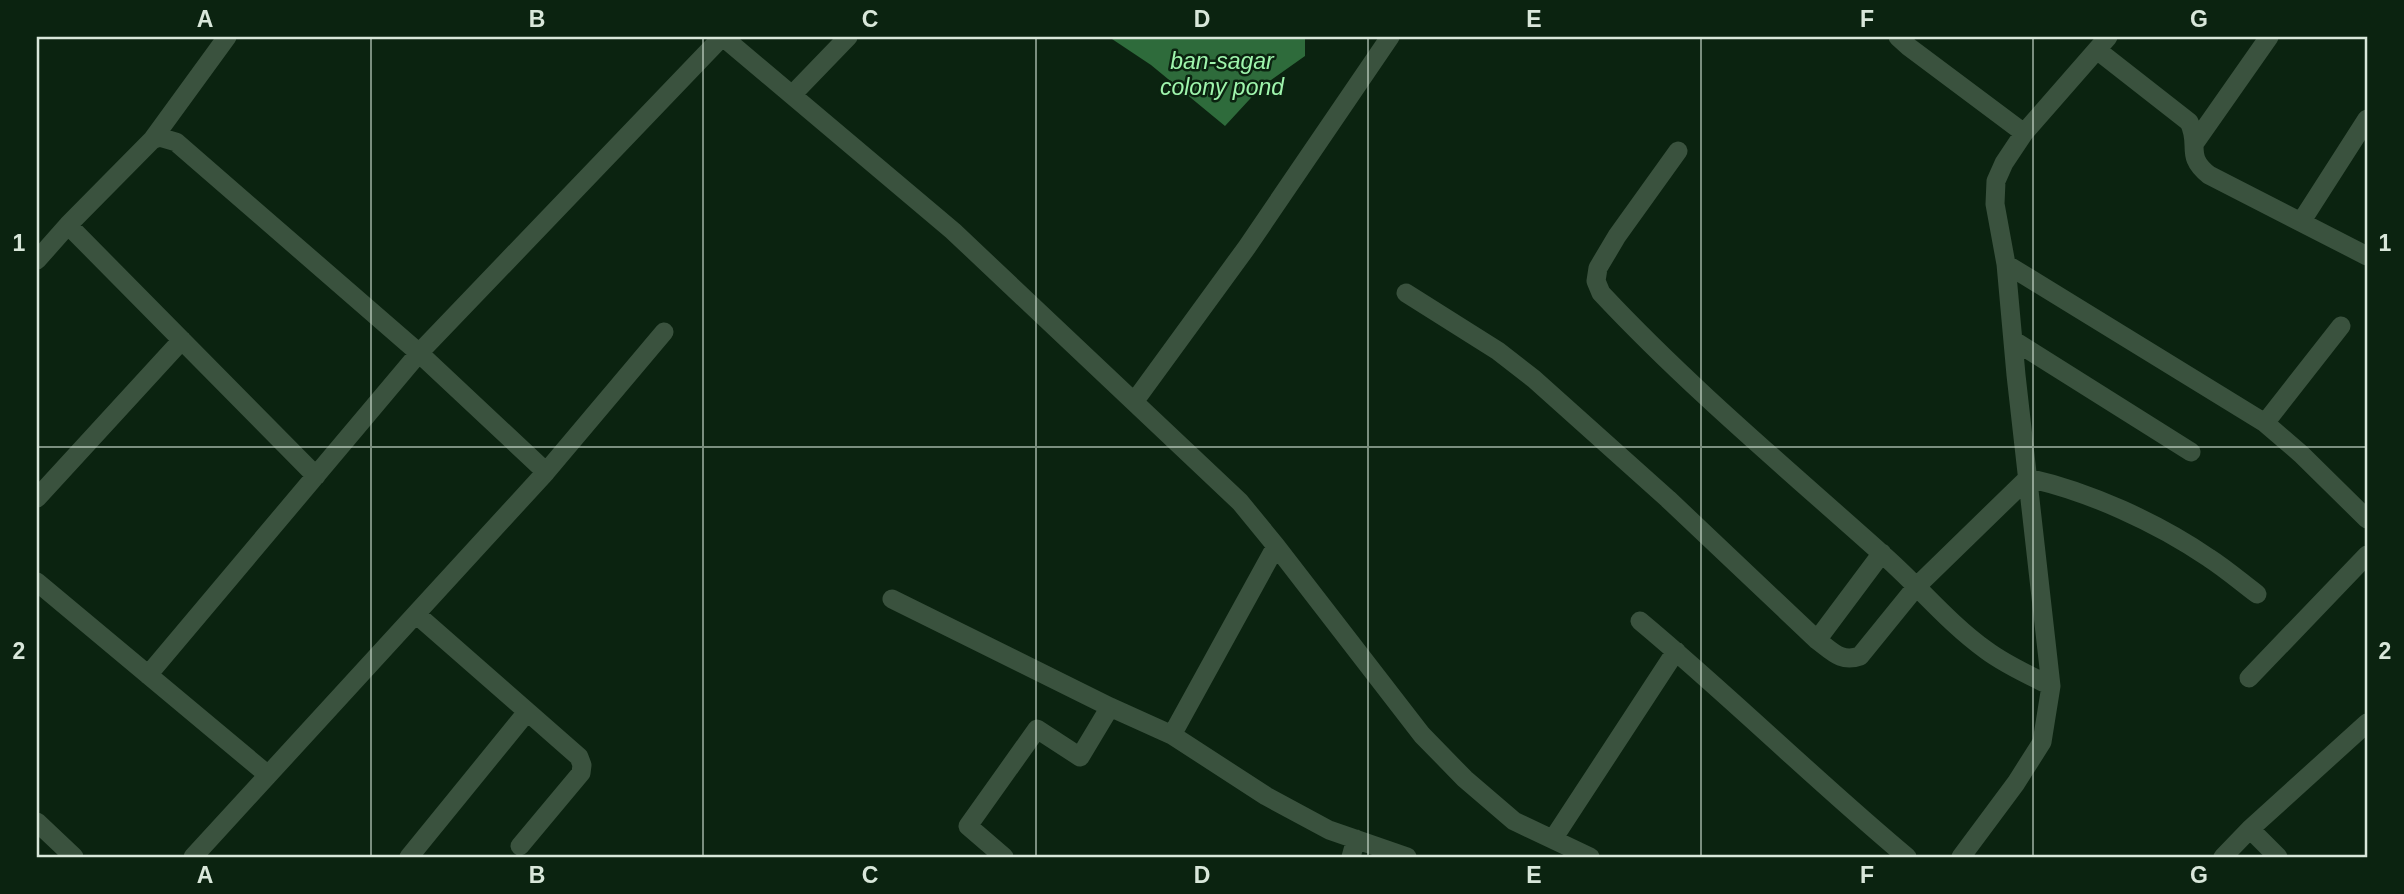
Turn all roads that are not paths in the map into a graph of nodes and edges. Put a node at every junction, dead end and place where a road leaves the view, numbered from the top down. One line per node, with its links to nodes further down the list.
1 (227, 37): 11 (street)
2 (722, 37): 8 (street); 24 (street)
3 (848, 37): 8 (street)
4 (1390, 37): 25 (street)
5 (1898, 37): 10 (street)
6 (2269, 37): 12 (street)
7 (2103, 44): 10 (street); 12 (street)
8 (792, 95): 25 (street)
9 (2367, 119): 14 (street)
10 (2024, 134): 18 (street)
11 (152, 139): 15 (street); 24 (street)
12 (2194, 144): 14 (street)
13 (1678, 151): 34 (street)
14 (2301, 222): 16 (street)
15 (68, 225): 17 (street); 22 (street)
16 (2367, 256)
17 (37, 260)
18 (2006, 264): 23 (street); 26 (street)
19 (1406, 293): 42 (street)
20 (2341, 326): 26 (street)
21 (664, 332): 28 (street)
22 (182, 340): 29 (street); 31 (street)
23 (2013, 340): 27 (street); 30 (street)
24 (419, 353): 28 (street); 29 (street)
25 (1134, 402): 33 (street)
26 (2265, 423): 32 (street)
27 (2191, 452)
28 (547, 472): 40 (street)
29 (316, 476): 44 (street)
30 (2028, 478): 37 (street); 38 (street); 46 (street)
31 (37, 498)
32 (2366, 513)
33 (1276, 545): 50 (street); 54 (street)
34 (1882, 553): 37 (street); 42 (street)
35 (2367, 555): 45 (street)
36 (37, 582): 44 (street)
37 (1916, 587): 42 (street); 46 (street)
38 (2257, 594)
39 (892, 599): 47 (street)
40 (416, 614): 48 (street); 51 (street)
41 (1640, 621): 43 (street)
42 (1817, 640)
43 (1676, 651): 54 (street); 63 (street)
44 (148, 676): 51 (street)
45 (2249, 678)
46 (2051, 686): 64 (street)
47 (1110, 707): 50 (street); 60 (street)
48 (527, 712): 55 (street); 59 (street)
49 (2367, 723): 53 (street)
50 (1172, 734): 56 (street)
51 (268, 775): 58 (street)
52 (37, 822): 57 (street)
53 (2250, 829): 65 (street); 66 (street)
54 (1553, 839): 62 (street)
55 (520, 846)
56 (1353, 848): 61 (street)
57 (74, 857)
58 (192, 857)
59 (409, 857)
60 (1004, 857)
61 (1407, 857)
62 (1590, 857)
63 (1907, 857)
64 (1961, 857)
65 (2223, 857)
66 (2278, 857)

